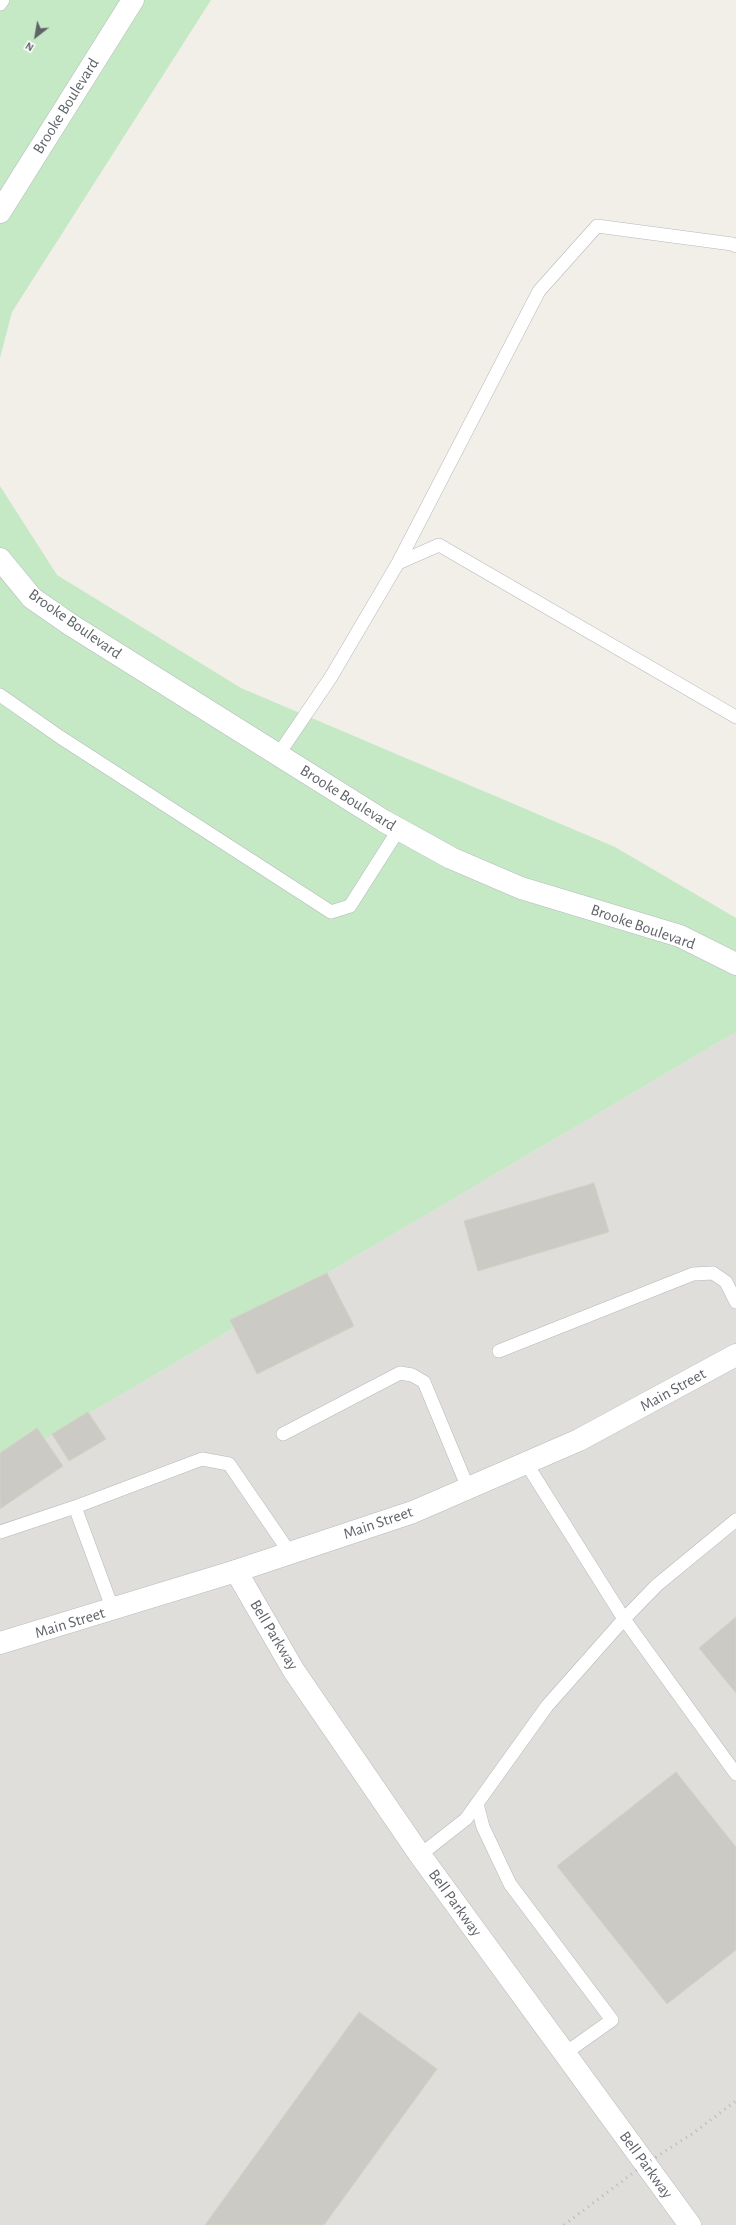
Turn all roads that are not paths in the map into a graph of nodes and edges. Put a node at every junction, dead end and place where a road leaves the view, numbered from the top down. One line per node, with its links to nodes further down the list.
1 (3, 0): 3 (lane)
2 (133, 0): 4 (street, Brooke Boulevard)
3 (0, 4)
4 (0, 212)
5 (736, 246): 7 (lane)
6 (0, 559): 10 (street, Brooke Boulevard)
7 (398, 563): 9 (lane); 10 (lane)
8 (0, 696): 11 (lane)
9 (736, 717)
10 (278, 755): 11 (street, Brooke Boulevard)
11 (399, 829): 12 (street, Brooke Boulevard)
12 (736, 964)
13 (736, 1302): 14 (lane)
14 (499, 1351)
15 (736, 1355): 17 (street, Main Street)
16 (283, 1434): 18 (lane)
17 (526, 1463): 18 (street, Main Street); 25 (lane)
18 (468, 1488): 22 (street, Main Street)
19 (75, 1507): 21 (lane); 22 (lane); 24 (lane)
20 (736, 1520): 25 (lane)
21 (0, 1532)
22 (290, 1553): 23 (street, Main Street)
23 (236, 1571): 24 (street, Main Street); 29 (street, Bell Parkway)
24 (113, 1610): 26 (street, Main Street)
25 (624, 1619): 27 (lane); 28 (lane)
26 (0, 1643)
27 (736, 1774)
28 (476, 1804): 29 (lane); 30 (lane)
29 (420, 1855): 30 (street, Bell Parkway)
30 (564, 2054): 31 (street, Bell Parkway)
31 (690, 2225)

